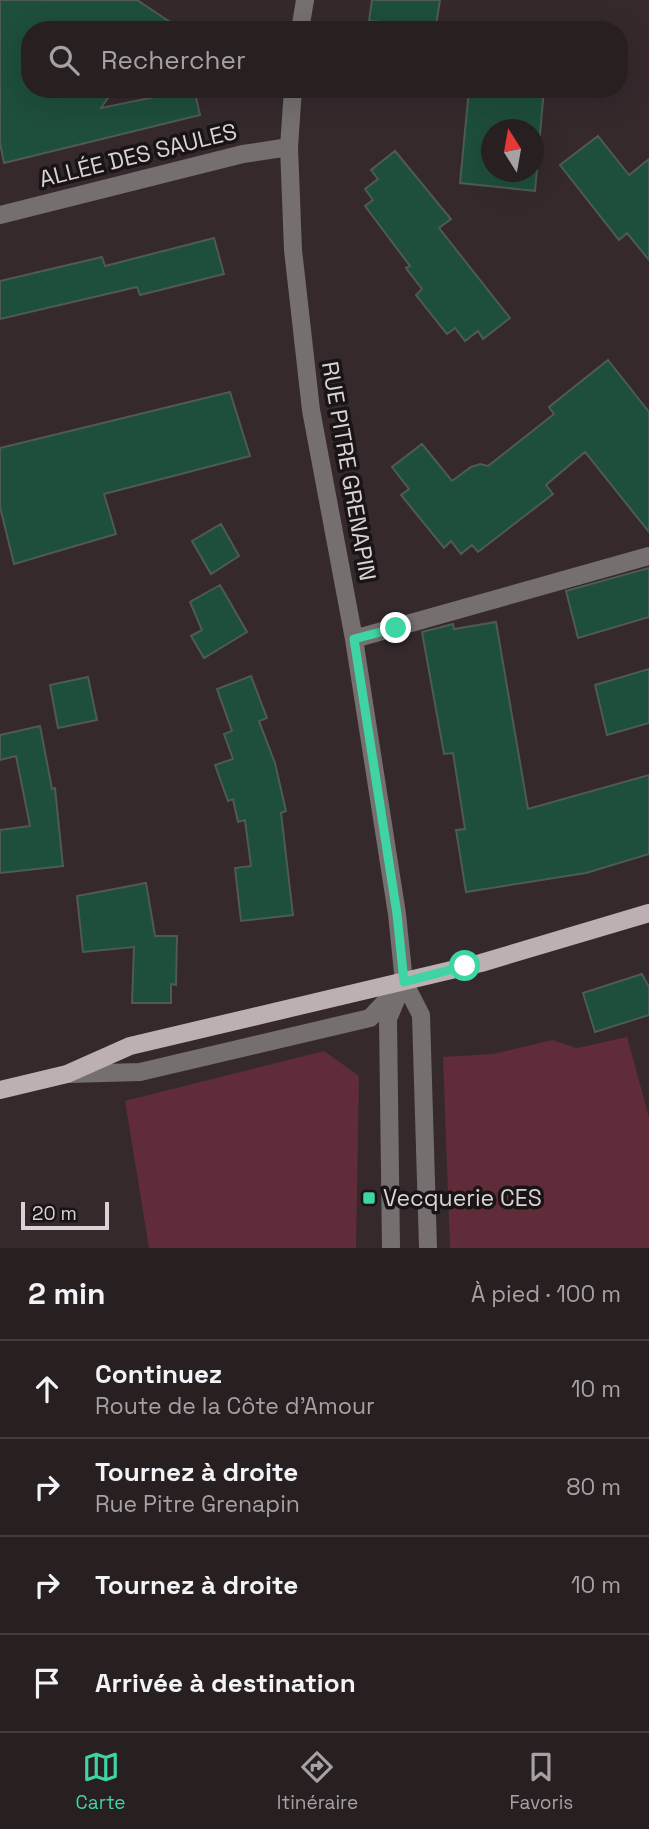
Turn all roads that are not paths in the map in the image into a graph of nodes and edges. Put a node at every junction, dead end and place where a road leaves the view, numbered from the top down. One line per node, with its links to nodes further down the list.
1 (305, 0): 2 (street)
2 (302, 21)
3 (292, 98): 4 (street, RUE PITRE GRENAPIN)
4 (289, 147): 5 (street, ALLÉE DES SAULES); 7 (street, RUE PITRE GRENAPIN)
5 (0, 215)
6 (649, 556): 7 (street)
7 (354, 639): 9 (street, RUE PITRE GRENAPIN)
8 (649, 913): 9 (main road)
9 (404, 982): 10 (main road); 10 (street); 12 (street, RUE PITRE GRENAPIN); 13 (street, RUE PITRE GRENAPIN)
10 (67, 1074): 11 (main road)
11 (0, 1090)
12 (391, 1248)
13 (428, 1248)

